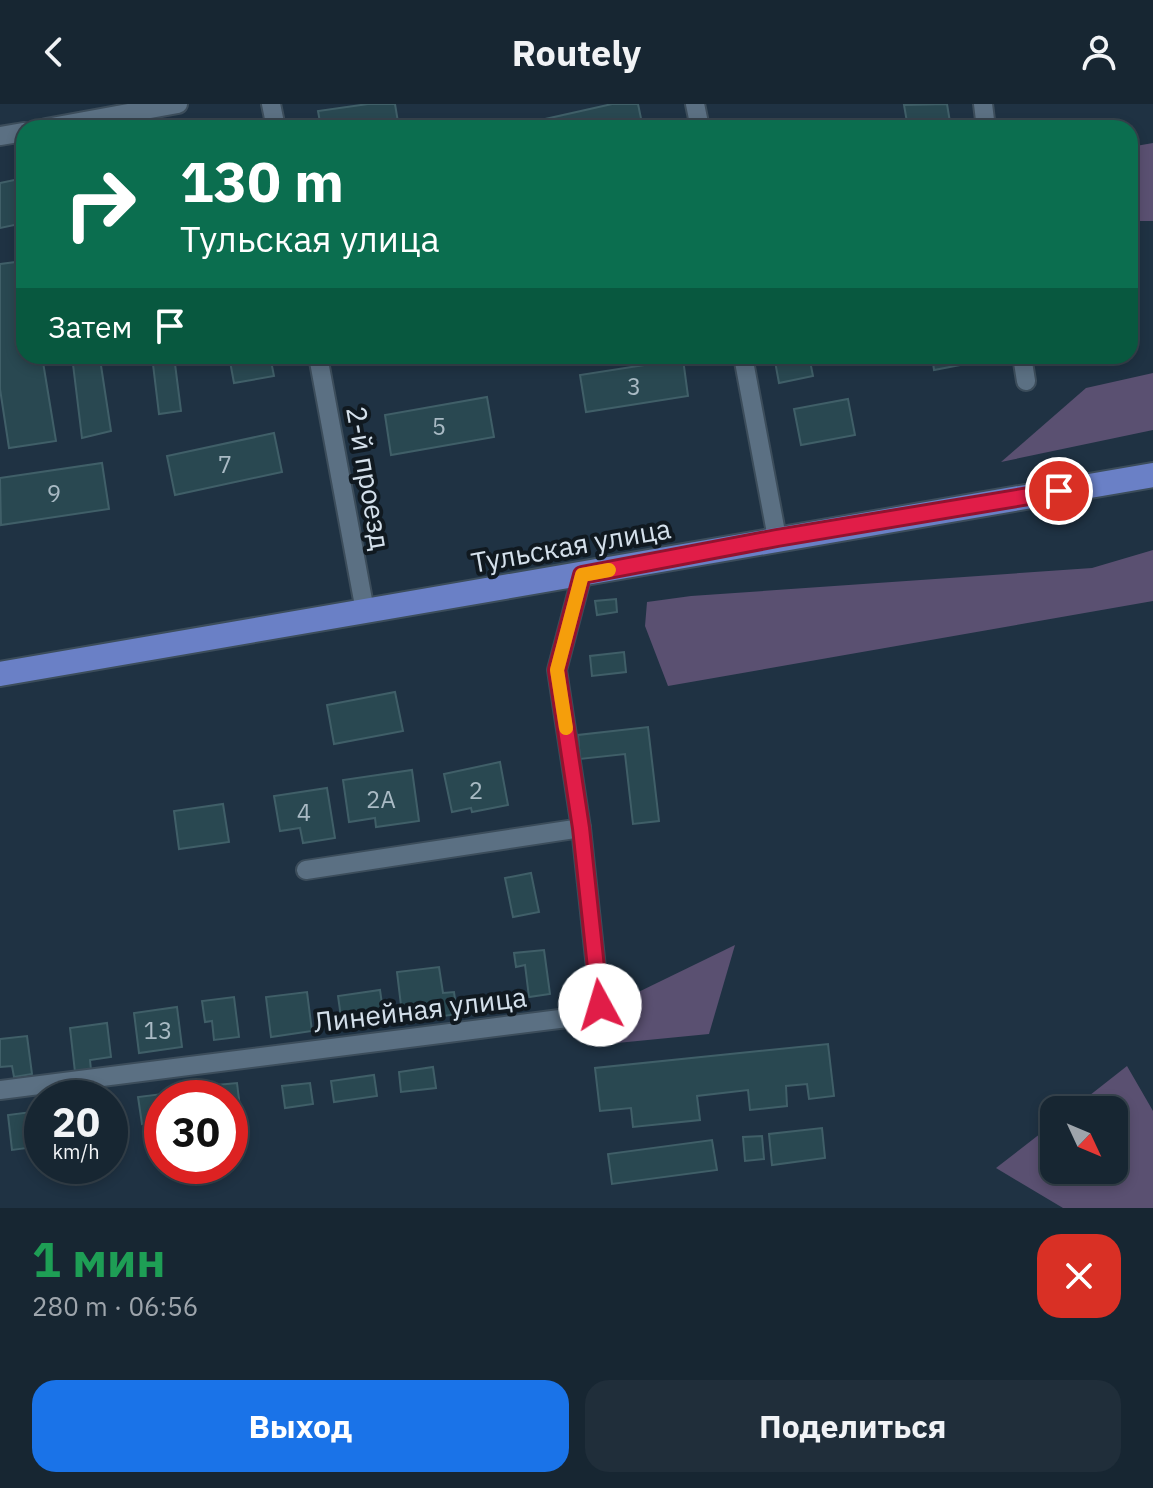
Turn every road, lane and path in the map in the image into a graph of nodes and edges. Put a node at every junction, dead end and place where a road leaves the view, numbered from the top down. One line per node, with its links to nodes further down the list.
1 (178, 104): 2 (street)
2 (90, 120)
3 (319, 364): 10 (street, 2-й проезд)
4 (744, 364): 8 (street)
5 (1023, 364): 6 (street)
6 (1026, 381)
7 (1153, 475): 8 (main road, Тульская улица)
8 (777, 538): 9 (main road, Тульская улица)
9 (582, 575): 10 (main road, Тульская улица); 12 (street, Линейная улица)
10 (365, 611): 11 (main road, Тульская улица)
11 (0, 674)
12 (581, 828): 13 (street); 14 (street, Линейная улица)
13 (306, 870)
14 (0, 1090)

